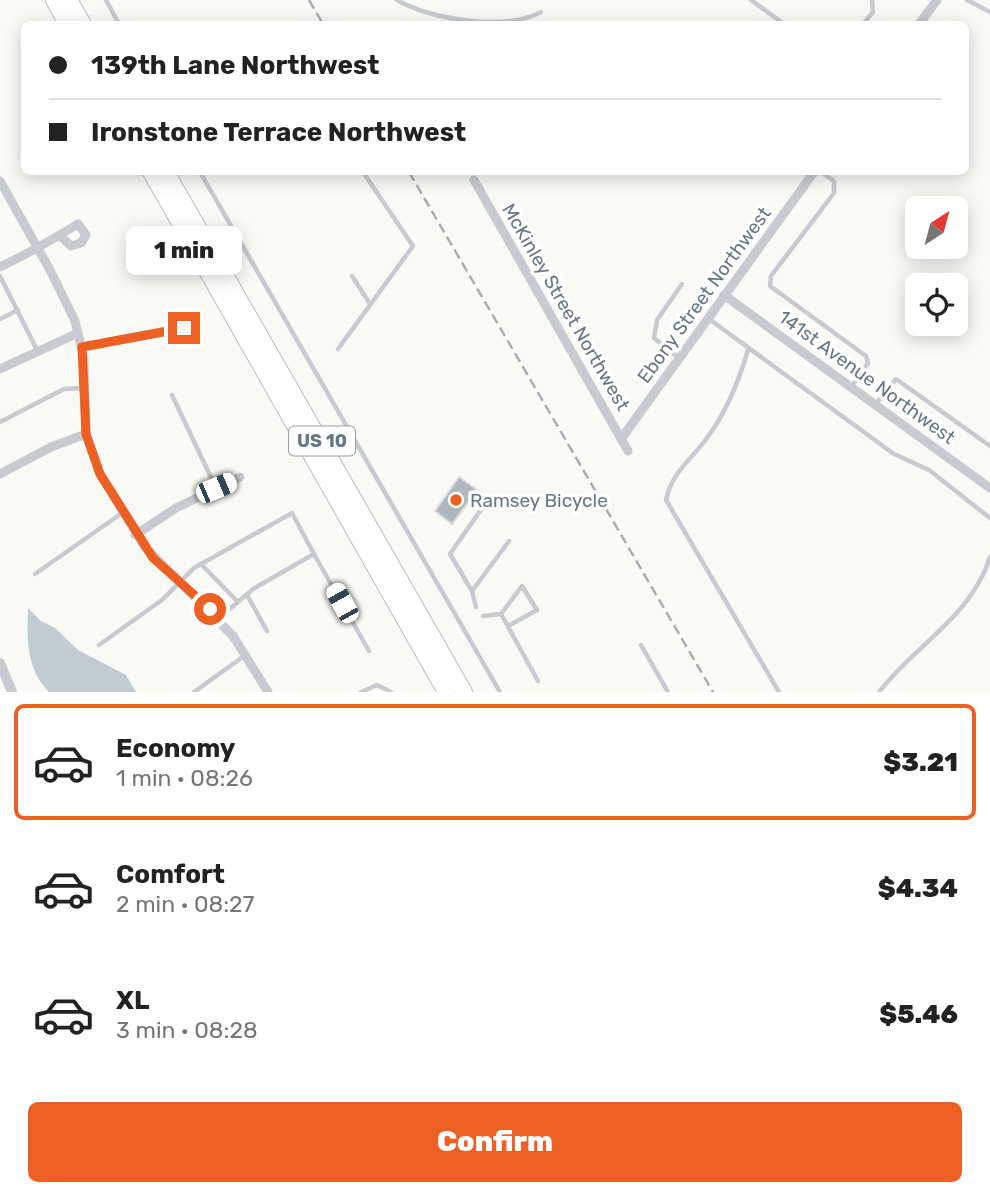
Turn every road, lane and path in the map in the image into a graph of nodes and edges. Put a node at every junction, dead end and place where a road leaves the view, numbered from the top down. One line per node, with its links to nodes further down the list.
1 (53, 0): 11 (highway)
2 (69, 0): 12 (highway)
3 (106, 0): 13 (lane)
4 (397, 0): 14 (lane)
5 (751, 0): 16 (lane)
6 (872, 0): 17 (lane)
7 (937, 0): 18 (street)
8 (967, 0): 10 (lane)
9 (541, 12): 15 (lane)
10 (990, 12)
11 (65, 20)
12 (81, 21)
13 (117, 21)
14 (463, 21)
15 (517, 21)
16 (780, 21)
17 (866, 21)
18 (921, 21)
19 (153, 175): 91 (highway, US 10)
20 (168, 175): 92 (highway, US 10)
21 (202, 175): 93 (lane)
22 (365, 175): 35 (lane)
23 (812, 175): 34 (street, Ebony Street Northwest)
24 (825, 175): 47 (lane)
25 (474, 180): 53 (street, McKinley Street Northwest)
26 (0, 181): 27 (street)
27 (5, 198): 29 (street)
28 (59, 235): 29 (street)
29 (39, 248): 30 (street); 40 (street)
30 (0, 267)
31 (0, 276): 36 (lane)
32 (352, 276): 35 (lane)
33 (682, 284): 45 (lane)
34 (724, 295): 38 (street, Ebony Street Northwest); 47 (street, 141st Avenue Northwest)
35 (370, 304): 42 (lane)
36 (18, 310): 37 (lane); 43 (lane)
37 (0, 319)
38 (708, 319): 44 (lane); 45 (street, Ebony Street Northwest)
39 (184, 328): 41 (street)
40 (78, 333): 41 (street); 43 (street)
41 (82, 347): 48 (street)
42 (338, 349)
43 (37, 350): 46 (street)
44 (748, 350): 62 (lane); 95 (lane)
45 (680, 358): 53 (street, Ebony Street Northwest)
46 (0, 369)
47 (850, 387): 50 (street, 141st Avenue Northwest)
48 (83, 388): 51 (lane); 52 (street)
49 (172, 395): 58 (lane)
50 (875, 405): 54 (lane); 59 (street, 141st Avenue Northwest)
51 (0, 422)
52 (86, 434): 56 (street); 61 (street)
53 (621, 439): 55 (street, McKinley Street Northwest)
54 (990, 446)
55 (628, 451)
56 (0, 474)
57 (240, 477): 58 (street)
58 (216, 488): 63 (street)
59 (990, 488)
60 (487, 501): 70 (lane)
61 (122, 513): 63 (street); 68 (lane)
62 (990, 518)
63 (135, 534): 69 (street)
64 (509, 541): 70 (lane)
65 (314, 554): 67 (lane); 71 (lane); 81 (lane)
66 (990, 557): 96 (lane)
67 (201, 564): 69 (lane); 72 (lane)
68 (35, 574)
69 (180, 583): 76 (street); 79 (lane)
70 (472, 591): 73 (lane)
71 (247, 594): 72 (lane); 78 (lane)
72 (238, 602): 76 (lane)
73 (476, 607)
74 (502, 614): 75 (lane); 77 (lane); 77 (lane)
75 (482, 616)
76 (218, 619): 82 (street)
77 (508, 626): 85 (lane)
78 (267, 631)
79 (99, 645)
80 (641, 645): 94 (lane)
81 (369, 651)
82 (247, 654): 87 (lane); 88 (street)
83 (0, 663): 84 (street)
84 (3, 679): 86 (street)
85 (538, 681)
86 (12, 692)
87 (194, 692)
88 (268, 692)
89 (361, 692): 90 (lane)
90 (391, 692)
91 (446, 692)
92 (464, 692)
93 (500, 692)
94 (668, 692)
95 (779, 692)
96 (879, 692)

